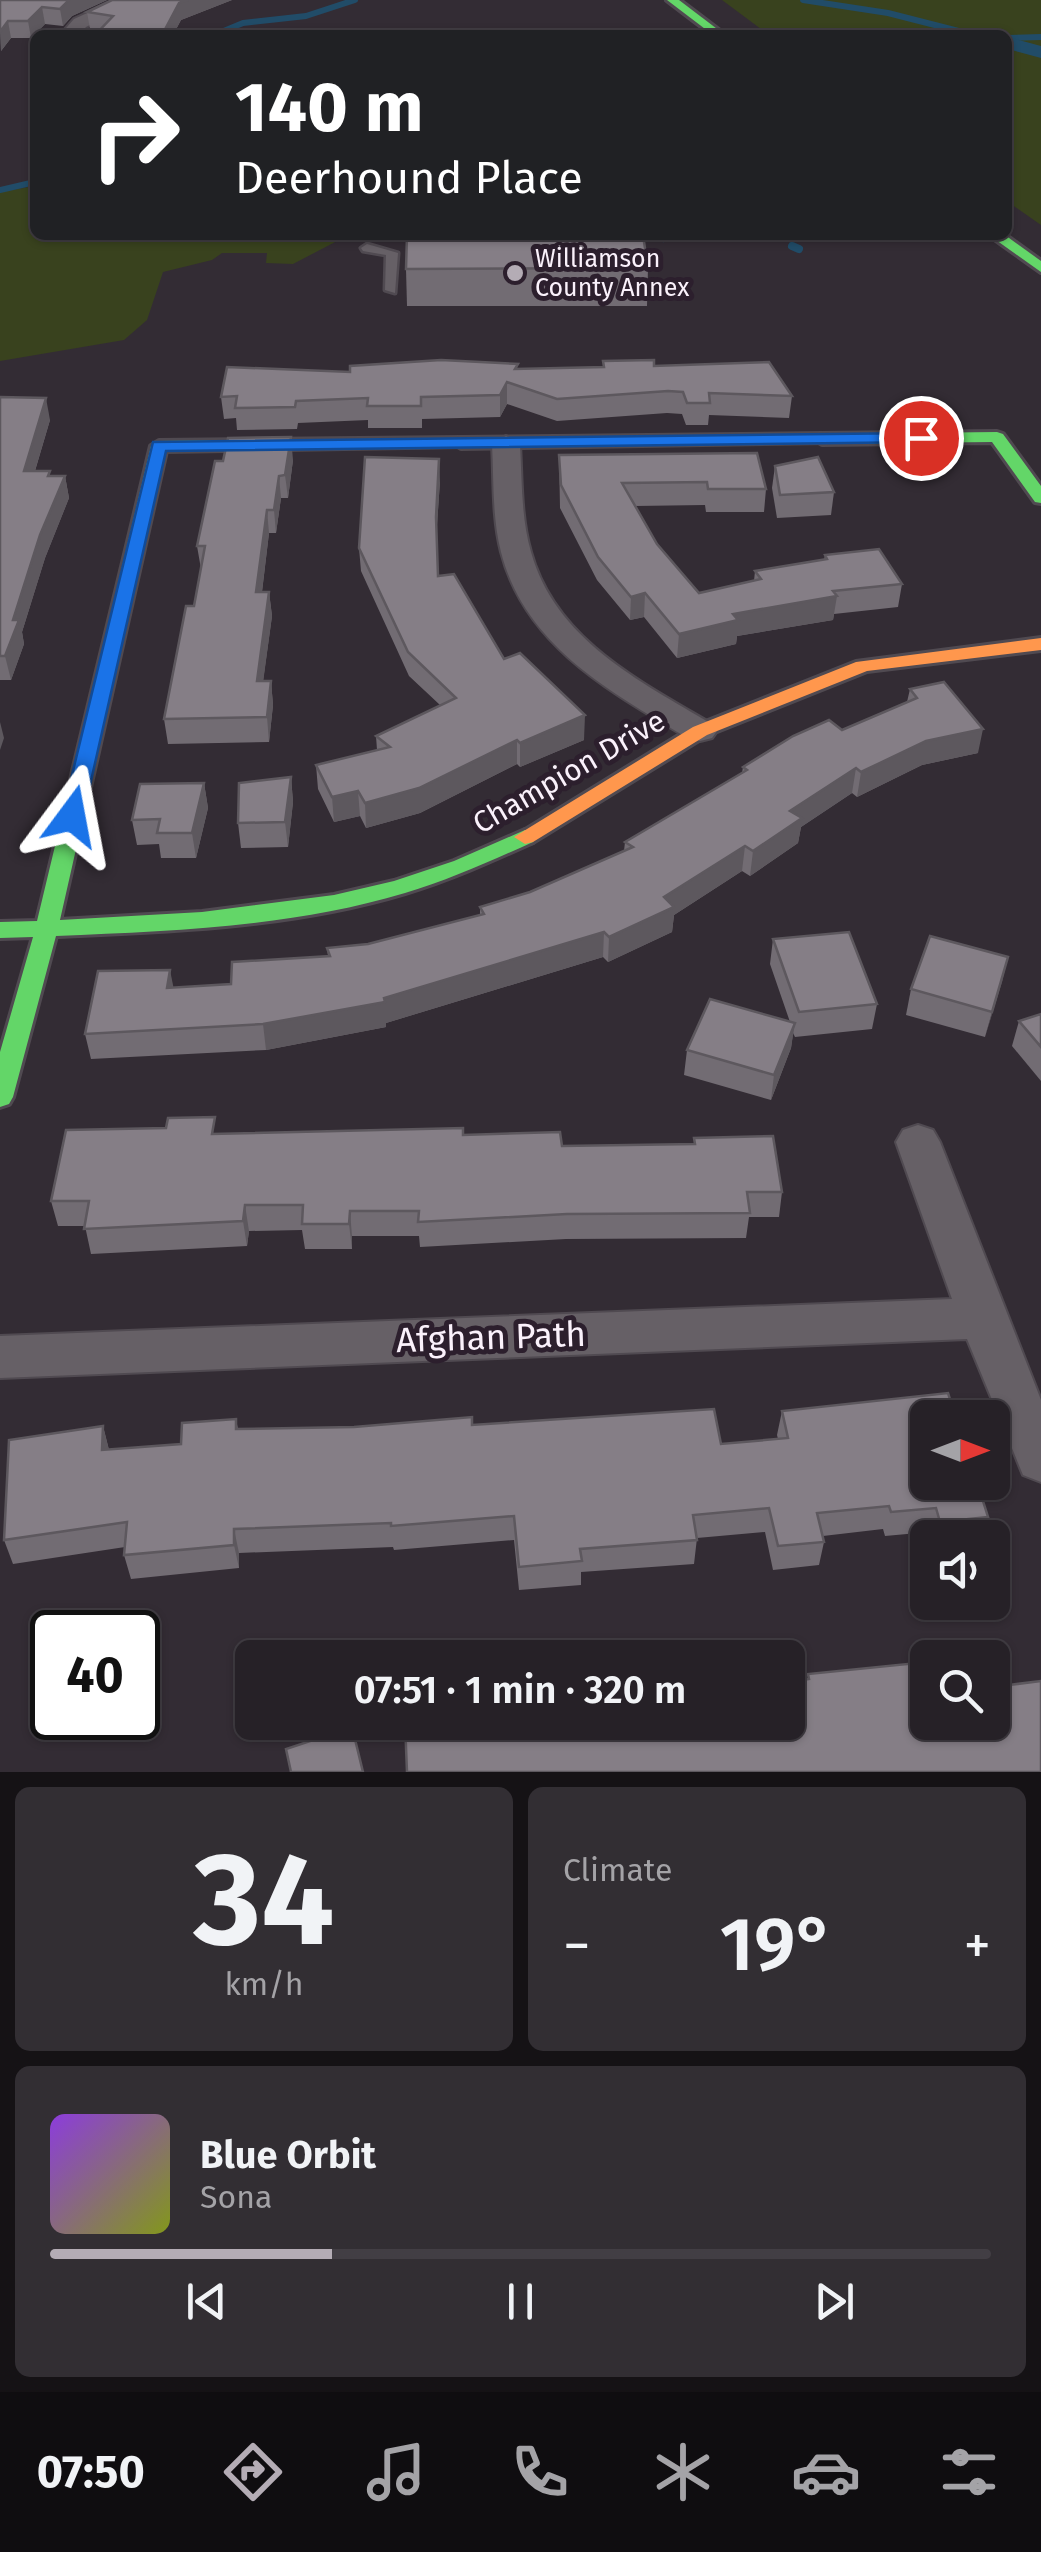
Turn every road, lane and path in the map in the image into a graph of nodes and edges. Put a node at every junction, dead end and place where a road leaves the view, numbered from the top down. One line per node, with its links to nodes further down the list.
1 (130, 0): 3 (street)
2 (672, 0): 4 (street)
3 (73, 30)
4 (713, 30)
5 (1003, 240): 7 (street)
6 (367, 248): 8 (lane)
7 (1041, 268)
8 (390, 290)
9 (506, 444): 10 (street); 12 (street); 13 (street)
10 (1041, 498)
11 (1041, 644): 12 (street, Champion Drive)
12 (700, 731): 13 (street, Champion Drive)
13 (46, 928): 14 (street, Champion Drive); 15 (street)
14 (0, 930)
15 (0, 1097)
16 (918, 1142): 17 (street)
17 (982, 1318): 18 (street, Afghan Path); 19 (street)
18 (0, 1356)
19 (1041, 1459)

